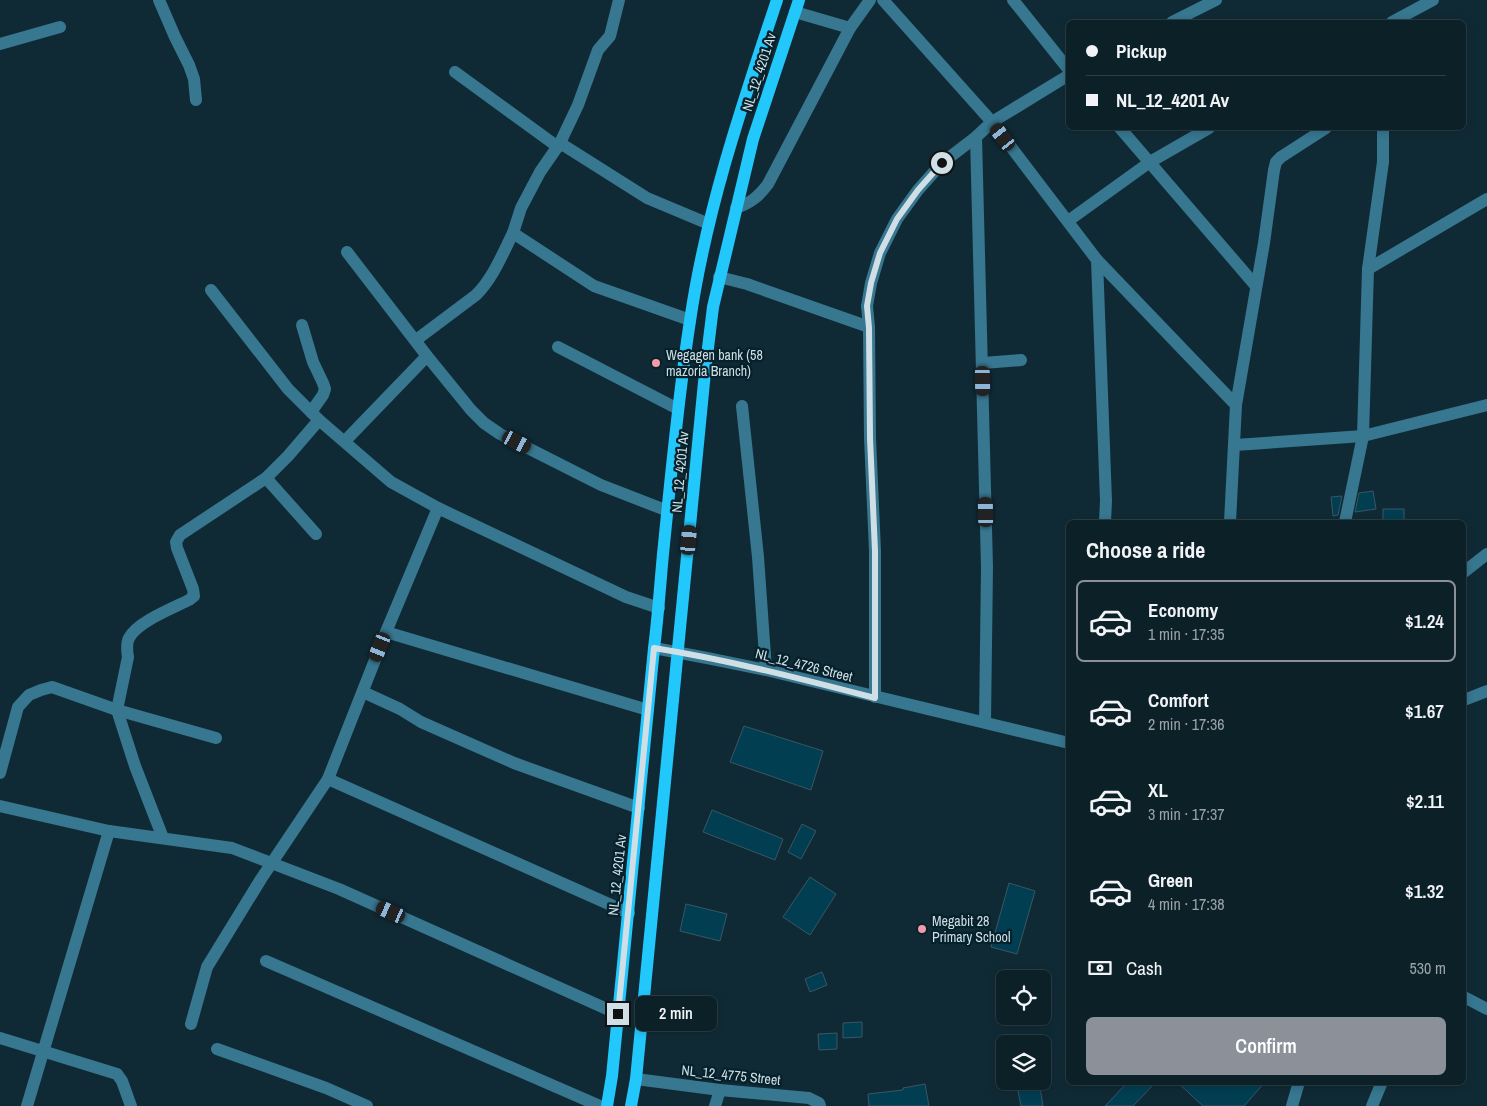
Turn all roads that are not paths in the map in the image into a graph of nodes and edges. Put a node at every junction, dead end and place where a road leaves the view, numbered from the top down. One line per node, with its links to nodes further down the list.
1 (159, 0): 18 (street)
2 (619, 0): 25 (street)
3 (777, 0): 30 (main road, NL_12_4201 Av)
4 (870, 0): 13 (street)
5 (883, 0): 19 (street)
6 (1013, 0): 15 (street)
7 (1216, 0): 10 (street)
8 (1433, 0): 11 (street)
9 (797, 6): 13 (street); 28 (main road, NL_12_4201 Av)
10 (1176, 20)
11 (1396, 20)
12 (60, 27): 14 (street)
13 (850, 28): 28 (street)
14 (0, 44)
15 (1066, 66)
16 (455, 72): 25 (street)
17 (1066, 77): 19 (street)
18 (196, 100)
19 (992, 122): 24 (street); 29 (street)
20 (1122, 130): 26 (street)
21 (1206, 130): 26 (street)
22 (1323, 130): 36 (street)
23 (1383, 130): 34 (street)
24 (976, 137): 40 (street); 45 (street)
25 (559, 145): 30 (street); 31 (street)
26 (1150, 162): 29 (street); 36 (street)
27 (1486, 204): 34 (street)
28 (736, 208): 35 (main road, NL_12_4201 Av)
29 (1068, 221): 33 (street)
30 (709, 224): 38 (main road, NL_12_4201 Av)
31 (513, 233): 38 (street); 41 (street)
32 (347, 252): 41 (street)
33 (1097, 260): 47 (street); 57 (street)
34 (1368, 269): 51 (street)
35 (719, 277): 40 (street); 66 (main road, NL_12_4201 Av)
36 (1256, 286): 47 (street)
37 (211, 290): 50 (street)
38 (690, 320): 49 (main road, NL_12_4201 Av)
39 (302, 325): 50 (street)
40 (869, 328): 70 (street)
41 (416, 340): 43 (street)
42 (558, 347): 49 (street)
43 (427, 356): 52 (street); 56 (street)
44 (1021, 360): 45 (street)
45 (982, 363): 74 (street)
46 (1487, 404): 51 (street)
47 (1236, 405): 53 (street)
48 (742, 406): 67 (street)
49 (678, 409): 56 (main road, NL_12_4201 Av)
50 (315, 416): 52 (street); 54 (street)
51 (1363, 436): 53 (street); 59 (street)
52 (345, 441): 55 (street)
53 (1234, 445): 58 (street)
54 (266, 478): 60 (street); 72 (street)
55 (438, 508): 63 (street); 64 (street)
56 (668, 512): 63 (main road, NL_12_4201 Av)
57 (1105, 520)
58 (1230, 520)
59 (1345, 520)
60 (316, 534)
61 (1487, 554): 62 (street)
62 (1466, 570)
63 (659, 608): 65 (main road, NL_12_4201 Av)
64 (386, 632): 69 (street); 73 (street)
65 (654, 648): 66 (street, NL_12_4726 Street); 73 (main road, NL_12_4201 Av)
66 (678, 652): 67 (street, NL_12_4726 Street); 93 (main road, NL_12_4201 Av)
67 (766, 670): 70 (street, NL_12_4726 Street)
68 (1487, 691): 71 (street)
69 (363, 692): 78 (street); 80 (street)
70 (875, 698): 74 (street, NL_12_4726 Street)
71 (1466, 699)
72 (117, 710): 75 (street); 77 (street); 82 (street)
73 (648, 710): 80 (main road, NL_12_4201 Av)
74 (985, 722): 76 (street, NL_12_4726 Street)
75 (216, 738)
76 (1066, 742)
77 (0, 773)
78 (328, 779): 83 (street); 84 (street)
79 (0, 806): 81 (street)
80 (639, 808): 84 (main road, NL_12_4201 Av)
81 (109, 831): 82 (street); 92 (street)
82 (163, 838): 83 (street)
83 (273, 863): 88 (street); 89 (street)
84 (629, 913): 88 (main road, NL_12_4201 Av)
85 (266, 961): 100 (street)
86 (1466, 998): 87 (street)
87 (1487, 1009)
88 (618, 1014): 101 (main road, NL_12_4201 Av)
89 (191, 1024)
90 (0, 1038): 92 (street)
91 (217, 1049): 99 (street)
92 (43, 1052): 97 (street); 98 (street)
93 (636, 1079): 96 (street, NL_12_4775 Street); 102 (main road, NL_12_4201 Av)
94 (1298, 1085): 105 (street)
95 (1381, 1085): 106 (street)
96 (720, 1090): 103 (street); 104 (street, NL_12_4775 Street)
97 (27, 1106)
98 (130, 1106)
99 (367, 1106)
100 (600, 1106)
101 (607, 1106)
102 (631, 1106)
103 (715, 1106)
104 (820, 1106)
105 (1292, 1106)
106 (1372, 1106)

